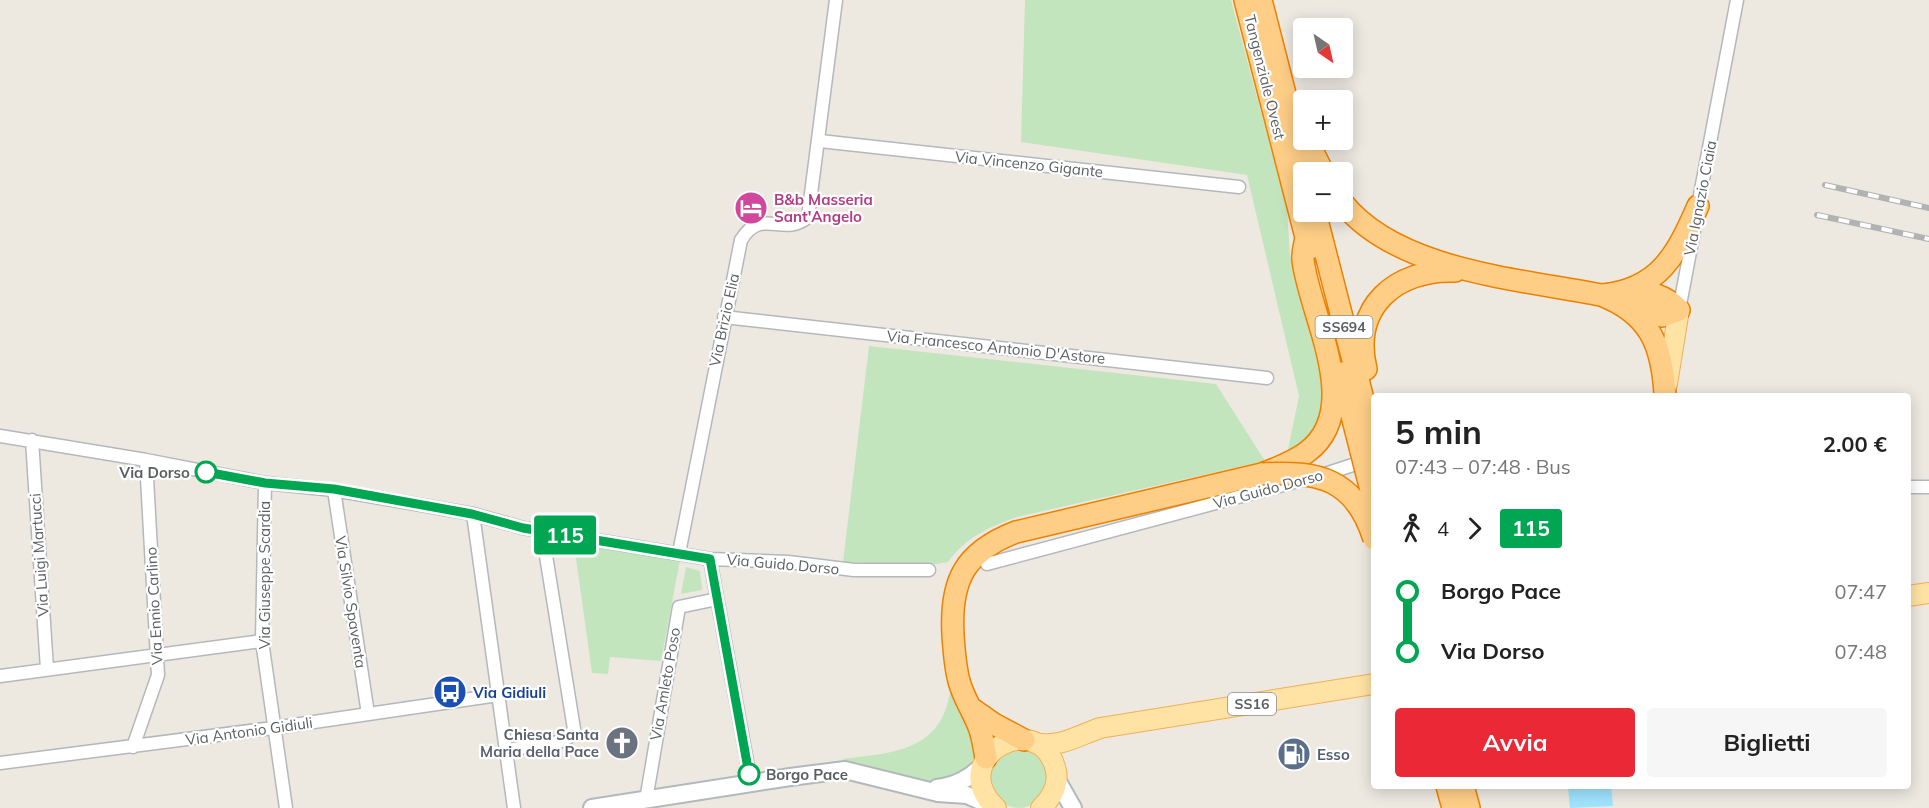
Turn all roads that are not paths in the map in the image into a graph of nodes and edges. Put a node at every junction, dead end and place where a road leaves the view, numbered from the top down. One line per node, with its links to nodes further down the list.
1 (836, 0): 7 (street, Via Brizio Elia)
2 (1245, 0): 13 (highway, Tangenziale Ovest / SS694)
3 (1261, 0): 8 (highway, Tangenziale Ovest)
4 (1268, 0): 6 (highway)
5 (1737, 0): 10 (street, Via Ignazio Ciaia)
6 (1293, 90)
7 (820, 141): 9 (street, Via Vincenzo Gigante); 17 (street, Via Brizio Elia)
8 (1302, 162)
9 (1239, 187)
10 (1698, 206): 15 (highway); 16 (street, Via Ignazio Ciaia)
11 (1353, 213): 14 (highway)
12 (1317, 222): 24 (highway, Tangenziale Ovest / SS694)
13 (1306, 237): 24 (highway, Tangenziale Ovest / SS694); 26 (highway)
14 (1476, 271): 15 (highway); 19 (highway)
15 (1629, 299): 16 (highway); 20 (highway)
16 (1679, 310): 21 (main road, Via Ignazio Ciaia)
17 (724, 317): 18 (street, Via Francesco Antonio D'Astore); 34 (street, Via Brizio Elia)
18 (1268, 378)
19 (1372, 393)
20 (1665, 393)
21 (1665, 393)
22 (0, 436): 23 (street, Via Guido Dorso)
23 (32, 440): 25 (street, Via Guido Dorso); 43 (street, Via Luigi Martucci)
24 (1370, 450): 36 (street, Via Guido Dorso)
25 (146, 460): 27 (street, Via Guido Dorso); 42 (street, Via Ennio Carlino)
26 (1262, 474): 33 (highway, bridge); 47 (highway)
27 (265, 483): 30 (street, Via Guido Dorso); 41 (street, Via Giuseppe Scardia)
28 (1911, 487): 29 (street)
29 (1929, 487)
30 (334, 489): 31 (street, Via Guido Dorso); 48 (street, Via Silvio Spaventa)
31 (472, 514): 32 (street, Via Guido Dorso); 46 (street)
32 (542, 531): 34 (street, Via Guido Dorso); 53 (street)
33 (1371, 531)
34 (679, 553): 35 (street, Via Guido Dorso)
35 (710, 559): 37 (street, Via Guido Dorso); 40 (street)
36 (987, 564)
37 (929, 570)
38 (1929, 593): 39 (main road)
39 (1911, 596)
40 (717, 599): 57 (street); 61 (street, Via Amleto Poso)
41 (262, 641): 42 (street); 50 (street, Via Giuseppe Scardia)
42 (156, 655): 43 (street); 52 (street, Via Ennio Carlino)
43 (47, 669): 44 (street)
44 (0, 676)
45 (1371, 684): 49 (main road, SS16)
46 (498, 695): 48 (street, Via Antonio Gidiuli); 53 (street)
47 (970, 707): 51 (highway); 54 (highway)
48 (368, 714): 50 (street, Via Antonio Gidiuli)
49 (1130, 723): 51 (main road); 56 (main road)
50 (273, 728): 52 (street, Via Antonio Gidiuli); 63 (street, Via Giuseppe Scardia)
51 (1029, 741): 54 (main road); 56 (main road)
52 (133, 747): 55 (street, Via Antonio Gidiuli)
53 (506, 750): 64 (street)
54 (984, 762): 58 (main road); 62 (main road)
55 (0, 763)
56 (1057, 776): 66 (main road); 69 (main road)
57 (751, 783): 58 (main road); 61 (main road)
58 (921, 789): 62 (main road)
59 (1448, 789): 70 (highway)
60 (1464, 789): 71 (highway)
61 (646, 800): 65 (main road)
62 (995, 807)
63 (286, 808)
64 (514, 808)
65 (592, 808)
66 (1041, 808)
67 (1046, 808): 68 (main road)
68 (1052, 808)
69 (1073, 808)
70 (1453, 808)
71 (1469, 808)

